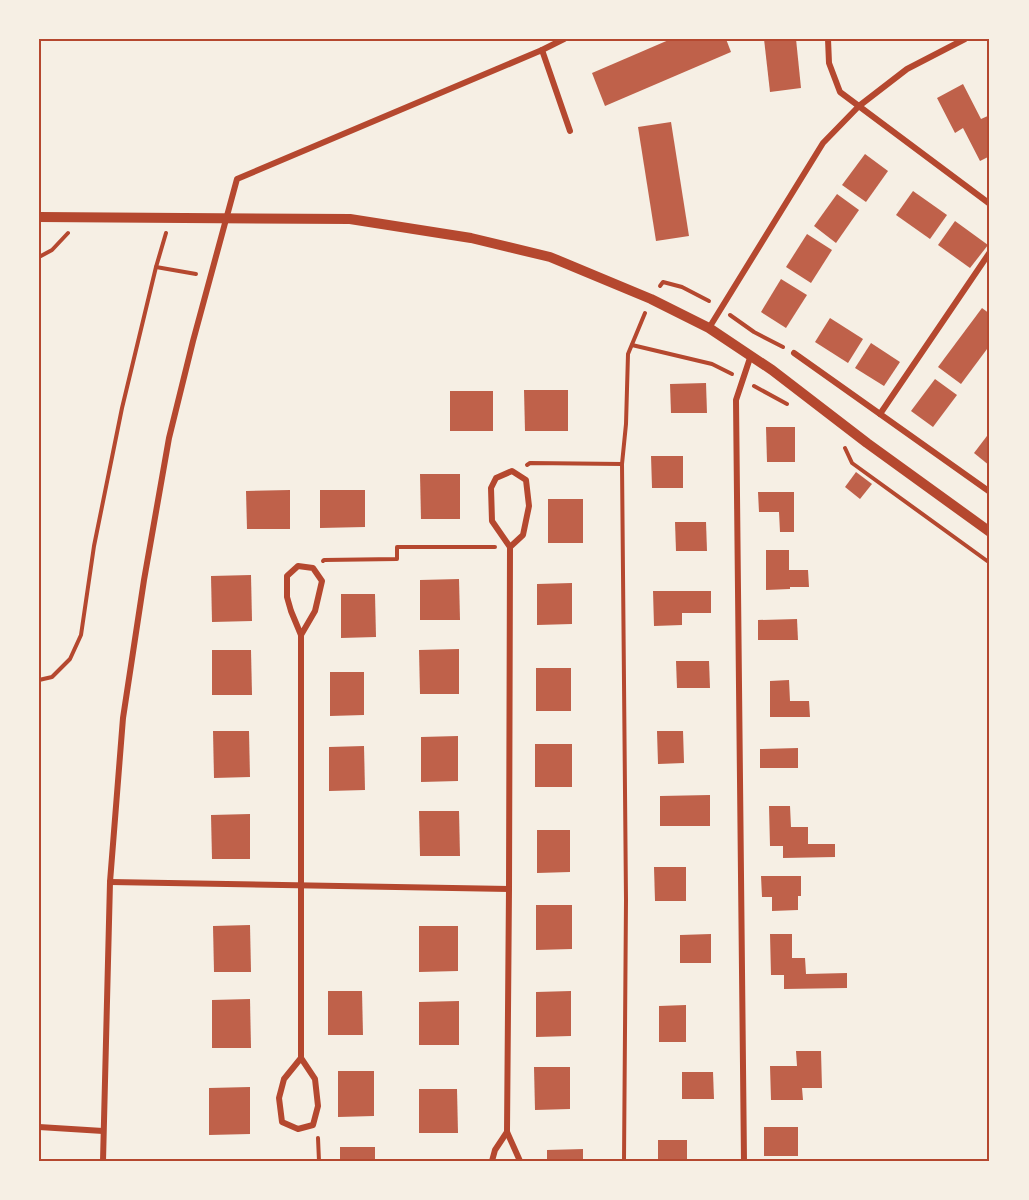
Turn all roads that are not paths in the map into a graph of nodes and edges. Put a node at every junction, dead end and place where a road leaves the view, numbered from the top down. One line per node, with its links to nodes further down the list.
1 (564, 39): 4 (street)
2 (828, 39): 5 (street)
3 (965, 39): 5 (street)
4 (542, 50): 6 (street); 9 (street)
5 (859, 106): 7 (street); 11 (street)
6 (570, 131)
7 (990, 204)
8 (39, 217): 9 (street)
9 (227, 217): 11 (street); 19 (street)
10 (990, 252): 14 (street)
11 (710, 328): 13 (street)
12 (794, 352): 14 (street)
13 (751, 356): 16 (street); 29 (street)
14 (880, 414): 15 (street)
15 (990, 492)
16 (990, 532)
17 (510, 548): 17 (street); 21 (street)
18 (301, 635): 18 (street); 20 (street)
19 (110, 882): 20 (street); 24 (street)
20 (301, 886): 21 (street); 22 (street)
21 (509, 889): 25 (street)
22 (301, 1058): 22 (street)
23 (39, 1127): 24 (street)
24 (103, 1131): 26 (street)
25 (507, 1132): 27 (street); 28 (street)
26 (103, 1161)
27 (492, 1161)
28 (520, 1161)
29 (744, 1161)

